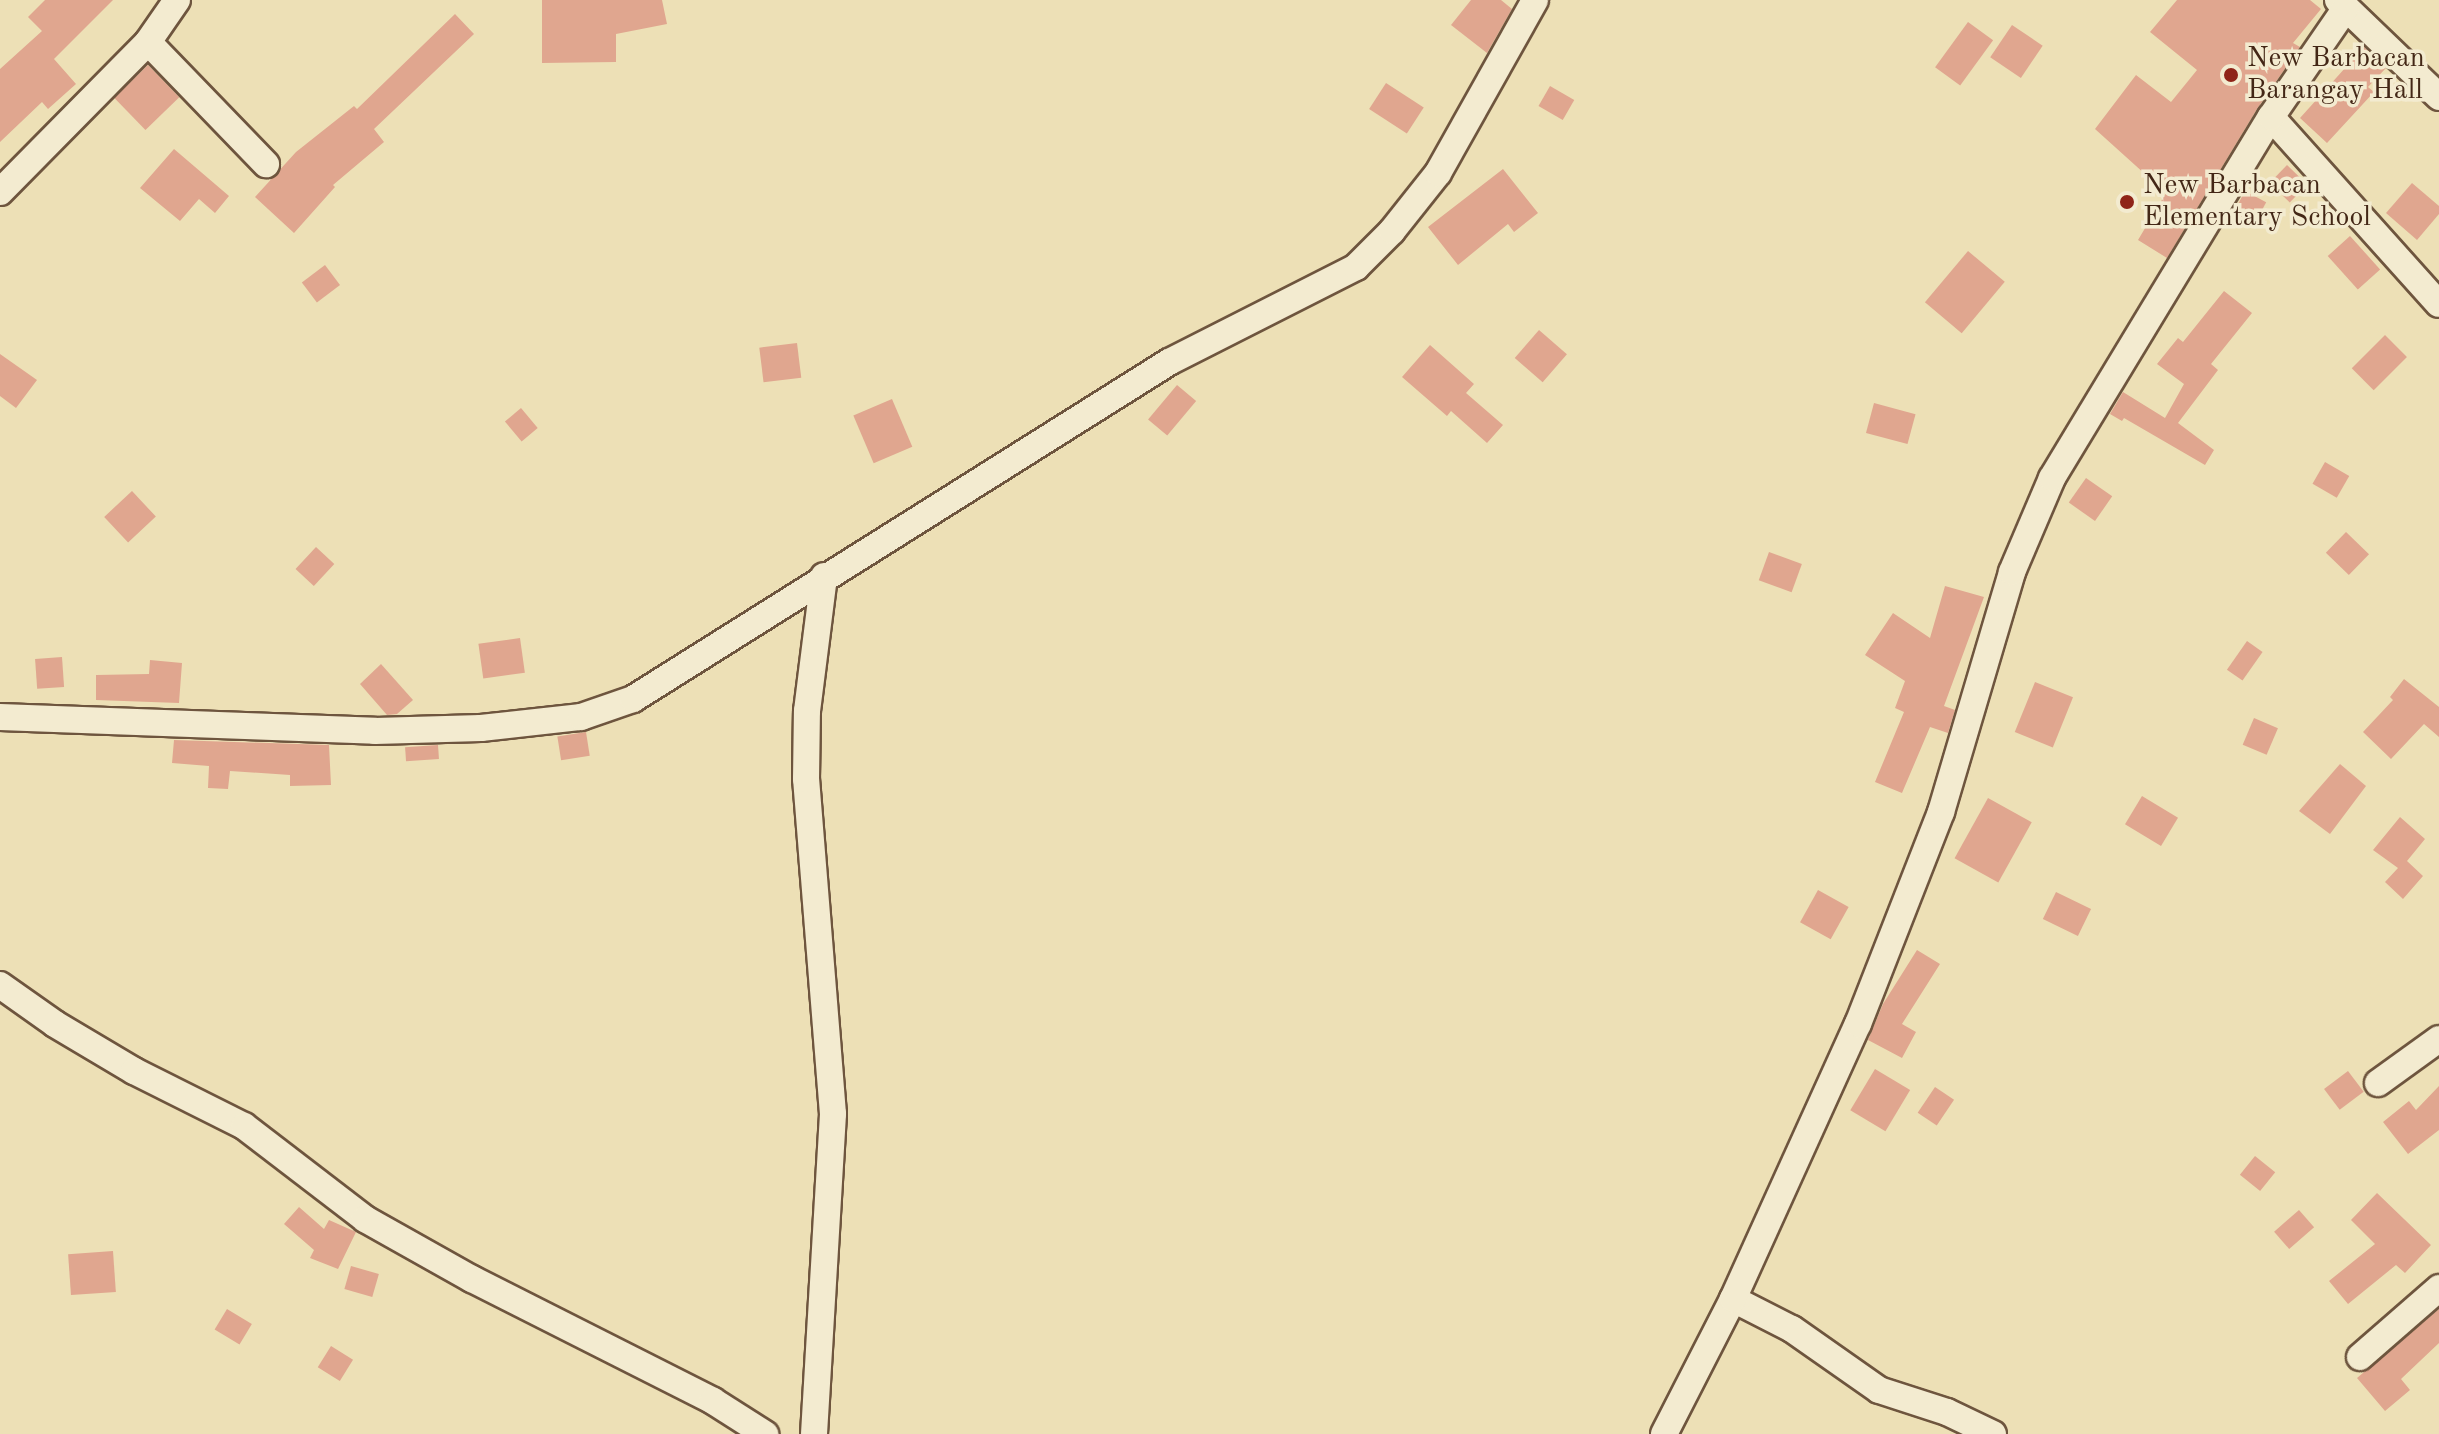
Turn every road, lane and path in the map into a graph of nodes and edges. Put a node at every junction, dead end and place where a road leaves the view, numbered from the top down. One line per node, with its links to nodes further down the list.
1 (177, 0): 4 (street)
2 (1535, 0): 10 (street)
3 (2342, 4): 5 (street); 6 (street)
4 (148, 42): 7 (street); 8 (street)
5 (2439, 97)
6 (2271, 117): 9 (street); 16 (street)
7 (266, 164)
8 (0, 192)
9 (2439, 304)
10 (824, 576): 11 (street); 19 (street)
11 (0, 717)
12 (0, 985): 18 (street)
13 (2439, 1039): 14 (street)
14 (2378, 1083)
15 (2439, 1288): 17 (street)
16 (1733, 1299): 20 (street); 21 (street)
17 (2360, 1357)
18 (765, 1434)
19 (814, 1434)
20 (1664, 1434)
21 (1993, 1434)

